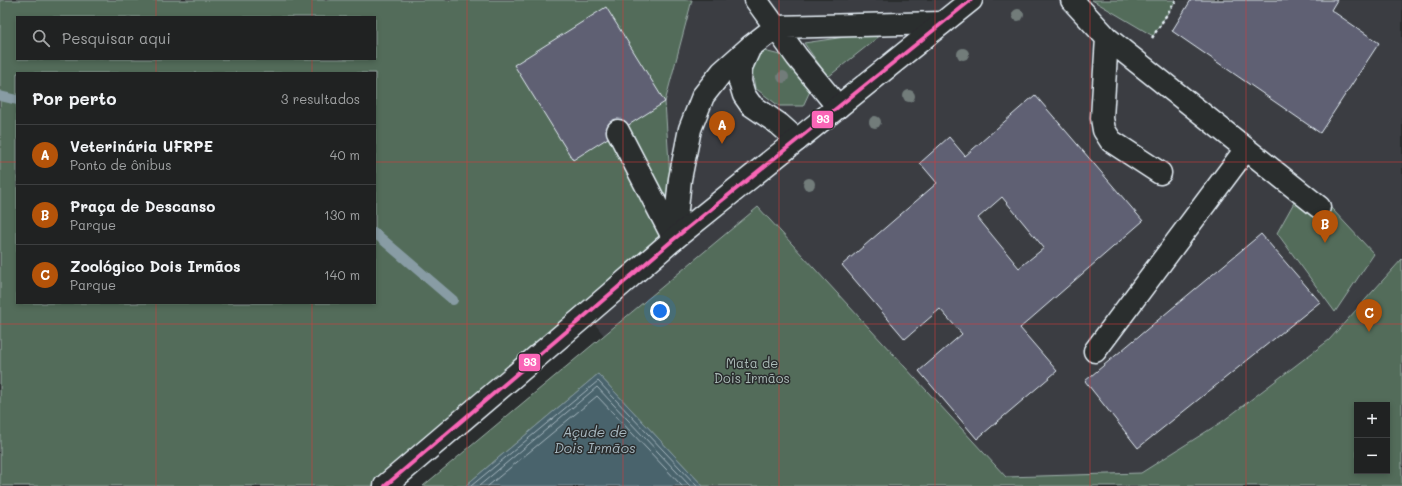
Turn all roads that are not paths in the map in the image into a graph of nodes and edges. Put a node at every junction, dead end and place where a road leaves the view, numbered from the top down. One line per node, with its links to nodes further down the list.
1 (756, 0): 5 (main road)
2 (971, 0): 4 (main road)
3 (1072, 0): 6 (main road)
4 (942, 23): 5 (main road); 8 (main road)
5 (776, 27): 7 (main road); 8 (main road)
6 (1107, 38): 11 (main road); 12 (main road)
7 (750, 47): 10 (main road); 14 (main road)
8 (838, 106): 10 (main road)
9 (618, 131): 14 (main road)
10 (797, 140): 14 (main road)
11 (1246, 149): 13 (main road); 15 (main road)
12 (1160, 173)
13 (1319, 207)
14 (674, 239): 16 (main road)
15 (1095, 351)
16 (385, 486)

